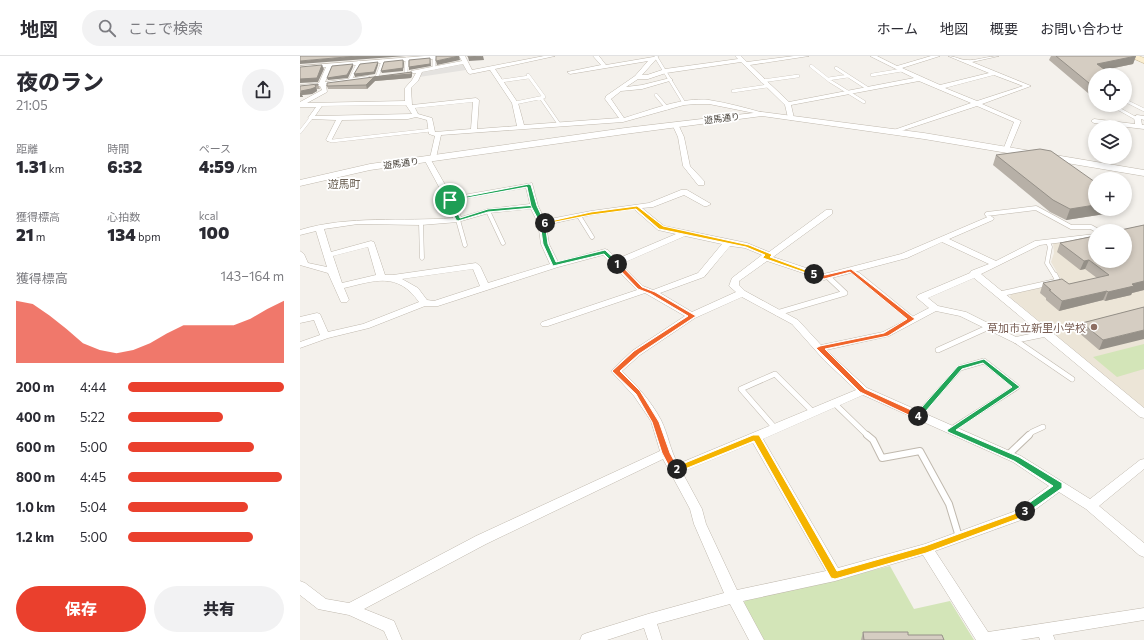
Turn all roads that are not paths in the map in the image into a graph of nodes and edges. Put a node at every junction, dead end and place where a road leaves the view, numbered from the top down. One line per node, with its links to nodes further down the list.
1 (346, 56): 20 (street)
2 (444, 56): 11 (street)
3 (552, 56): 26 (street)
4 (596, 56): 23 (street)
5 (806, 56): 16 (street)
6 (877, 56): 28 (street)
7 (937, 56): 28 (street)
8 (951, 56): 19 (street)
9 (996, 56): 19 (street)
10 (1132, 56): 17 (main road)
11 (434, 57): 13 (street); 25 (lane)
12 (654, 58): 23 (street); 29 (lane); 40 (street)
13 (407, 59): 15 (street); 32 (lane)
14 (463, 59): 25 (street); 26 (street)
15 (383, 60): 18 (street); 39 (lane)
16 (742, 60): 29 (street); 46 (street)
17 (1144, 61)
18 (359, 62): 20 (street); 43 (lane)
19 (966, 62): 33 (street)
20 (346, 63): 21 (street)
21 (330, 65): 24 (street); 47 (street)
22 (811, 66): 41 (lane)
23 (605, 67): 31 (street)
24 (300, 68)
25 (434, 68): 30 (street)
26 (492, 68): 45 (street)
27 (836, 68): 38 (lane)
28 (899, 69): 35 (lane); 42 (street)
29 (664, 71): 40 (street); 44 (lane)
30 (419, 72): 32 (street); 65 (street)
31 (570, 72)
32 (406, 73): 34 (street)
33 (994, 73): 50 (street); 59 (street)
34 (399, 74)
35 (872, 75)
36 (384, 76): 39 (street)
37 (798, 76): 46 (lane)
38 (848, 76): 41 (lane); 51 (lane)
39 (377, 77): 43 (street)
40 (638, 77): 52 (street)
41 (827, 79): 54 (lane)
42 (920, 79): 50 (street); 51 (street)
43 (350, 80): 47 (street)
44 (670, 80): 52 (street); 60 (lane)
45 (501, 81): 56 (lane); 58 (street)
46 (762, 81): 48 (street)
47 (322, 83): 49 (street); 63 (street)
48 (768, 86): 53 (lane); 61 (street)
49 (300, 87)
50 (941, 87): 59 (street)
51 (867, 88): 54 (street)
52 (622, 89): 75 (street)
53 (733, 91)
54 (848, 92): 57 (lane); 61 (street)
55 (656, 95): 66 (lane)
56 (541, 98): 58 (lane); 76 (lane)
57 (864, 102)
58 (515, 103): 78 (street)
59 (976, 103): 83 (street); 86 (street)
60 (684, 104): 66 (street); 69 (street)
61 (788, 104): 73 (street)
62 (1132, 104): 67 (lane)
63 (300, 105): 64 (street)
64 (320, 105): 65 (street); 71 (street)
65 (410, 105): 70 (street); 81 (street)
66 (666, 108): 75 (street)
67 (1144, 110)
68 (1126, 112): 74 (lane)
69 (762, 114): 73 (street, 遊馬通り); 77 (street, 遊馬通り)
70 (416, 115): 72 (street); 80 (street)
71 (311, 118): 72 (street); 82 (lane)
72 (340, 118): 85 (street)
73 (791, 118): 83 (street, 遊馬通り)
74 (1141, 118): 79 (street)
75 (623, 120): 76 (street)
76 (559, 124): 78 (street)
77 (675, 124): 87 (street, 遊馬通り); 90 (street)
78 (522, 127): 81 (street)
79 (1141, 127)
80 (431, 130): 84 (street); 85 (lane)
81 (474, 131): 84 (street)
82 (300, 132)
83 (893, 132): 86 (street, 遊馬通り)
84 (438, 135): 87 (street)
85 (329, 140)
86 (1006, 150): 88 (street, 遊馬通り)
87 (430, 158): 89 (street, 遊馬通り); 91 (street)
88 (1144, 173)
89 (300, 183)
90 (701, 183)
91 (450, 200): 93 (street); 99 (street)
92 (707, 204): 94 (street)
93 (534, 206): 95 (street); 101 (street)
94 (637, 208): 97 (street); 105 (street)
95 (488, 211): 99 (street); 109 (lane)
96 (829, 212): 115 (street)
97 (579, 216): 101 (street); 106 (lane)
98 (990, 218): 102 (lane); 108 (street)
99 (458, 220): 100 (street); 112 (lane)
100 (421, 223): 103 (street); 116 (lane)
101 (542, 223): 119 (street)
102 (1088, 227)
103 (319, 228): 104 (street); 114 (street)
104 (300, 232)
105 (684, 233): 111 (street); 117 (street)
106 (592, 237)
107 (1088, 237): 110 (street)
108 (941, 239): 118 (street); 120 (street)
109 (503, 242)
110 (1048, 242): 118 (street); 130 (lane)
111 (728, 243): 115 (street); 128 (street)
112 (465, 245)
113 (300, 254): 121 (street)
114 (328, 255): 121 (street); 124 (street)
115 (767, 256): 123 (street); 129 (street)
116 (422, 258)
117 (616, 263): 119 (street); 128 (street)
118 (994, 263): 122 (street)
119 (555, 265): 127 (street)
120 (851, 270): 123 (street); 136 (lane)
121 (332, 272): 126 (street)
122 (974, 274): 130 (street); 133 (street)
123 (827, 276): 134 (lane)
124 (381, 277): 125 (street); 126 (street)
125 (393, 278): 127 (street); 132 (street)
126 (338, 287): 131 (street)
127 (485, 287): 132 (street)
128 (649, 292): 135 (street); 138 (street)
129 (742, 293): 134 (street); 135 (street)
130 (1000, 294): 140 (street)
131 (344, 300)
132 (424, 303): 141 (street)
133 (935, 308): 136 (street); 139 (street)
134 (777, 312): 144 (street)
135 (692, 316): 156 (street)
136 (912, 319): 144 (street)
137 (300, 320): 141 (street)
138 (545, 324)
139 (989, 326): 142 (street); 145 (lane)
140 (1047, 333): 142 (street); 150 (street)
141 (325, 336): 143 (street)
142 (1015, 340): 146 (lane)
143 (300, 345)
144 (820, 348): 147 (street)
145 (938, 350)
146 (1072, 379)
147 (863, 391): 148 (street); 151 (street)
148 (834, 403): 149 (street); 162 (lane)
149 (812, 412): 153 (street); 153 (lane)
150 (1144, 414)
151 (918, 416): 154 (street); 154 (lane)
152 (1043, 427): 157 (lane)
153 (775, 428): 155 (street)
154 (950, 430): 157 (street)
155 (756, 437): 159 (street); 165 (street)
156 (666, 453): 159 (street); 168 (street)
157 (1008, 455): 160 (street)
158 (1144, 463): 161 (street)
159 (675, 470): 167 (street)
160 (1059, 485): 161 (street); 162 (street)
161 (1090, 506): 164 (street)
162 (959, 537): 163 (street)
163 (926, 549): 165 (street); 176 (street)
164 (1144, 552)
165 (835, 575): 167 (street)
166 (300, 587): 168 (street)
167 (733, 597): 170 (street); 175 (street)
168 (350, 609): 172 (street)
169 (1144, 614): 171 (street)
170 (648, 620): 173 (street); 174 (street)
171 (1046, 635): 176 (street)
172 (395, 640)
173 (587, 640)
174 (656, 640)
175 (757, 640)
176 (984, 640)

